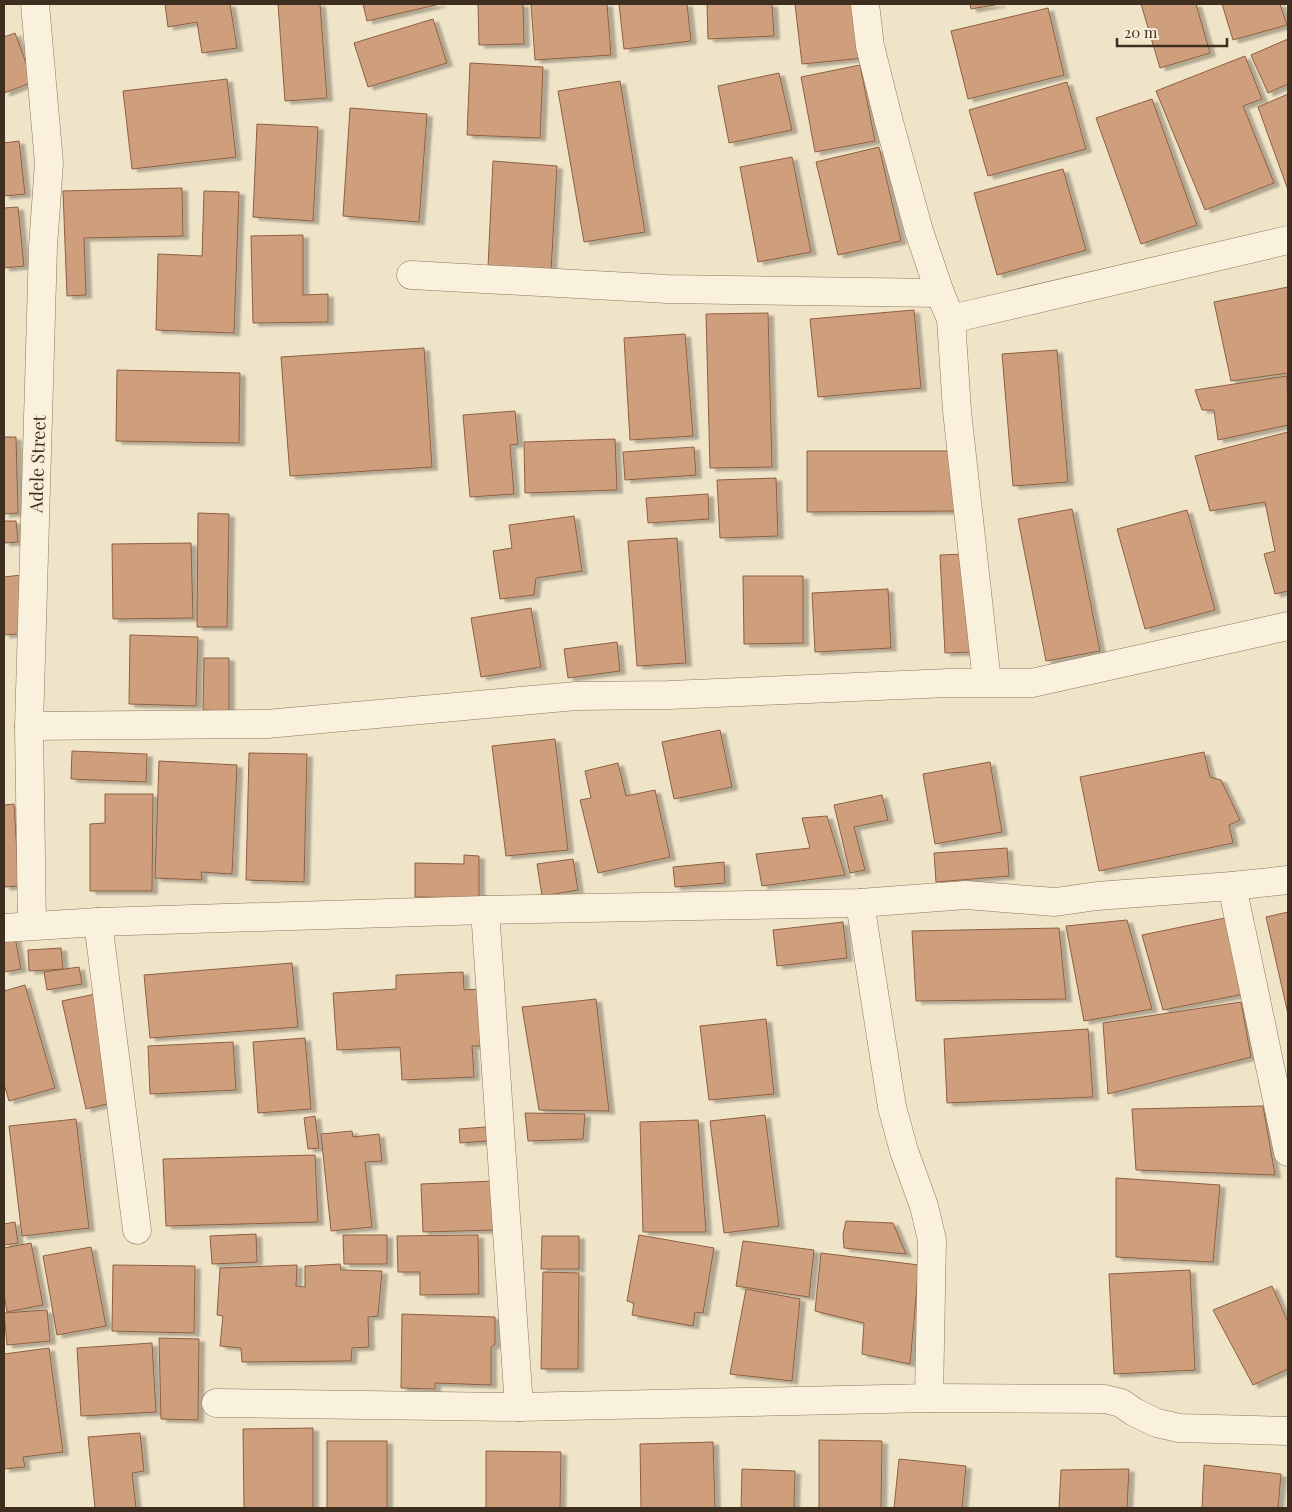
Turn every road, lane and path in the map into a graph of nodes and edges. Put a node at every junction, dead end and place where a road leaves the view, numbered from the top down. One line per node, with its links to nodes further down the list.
1 (36, 4): 9 (street, Adele Street)
2 (865, 4): 5 (street)
3 (1288, 240): 6 (street)
4 (411, 275): 5 (street)
5 (940, 293): 6 (street)
6 (951, 319): 8 (street)
7 (1288, 626): 8 (street)
8 (987, 682): 9 (street)
9 (29, 726): 15 (street, Adele Street)
10 (1288, 880): 11 (street)
11 (1232, 886): 12 (street); 17 (street)
12 (860, 903): 13 (street); 19 (street)
13 (485, 910): 14 (street); 21 (street)
14 (98, 922): 15 (street); 18 (street)
15 (32, 925): 16 (street)
16 (4, 928)
17 (1288, 1152)
18 (137, 1230)
19 (929, 1398): 21 (street); 22 (street)
20 (216, 1404): 21 (street)
21 (519, 1407)
22 (1288, 1431)

